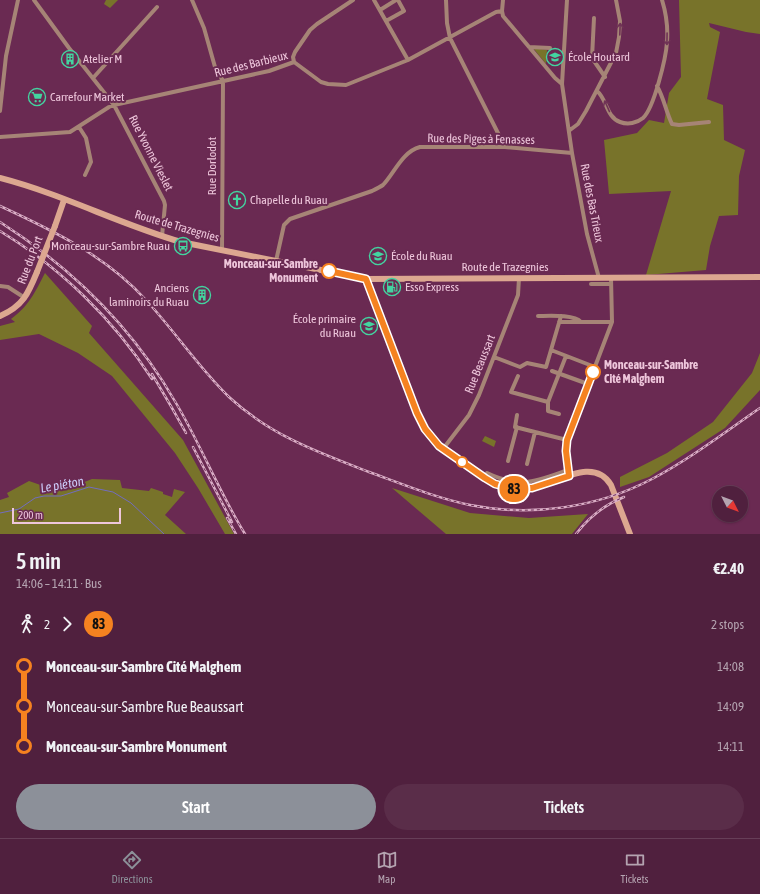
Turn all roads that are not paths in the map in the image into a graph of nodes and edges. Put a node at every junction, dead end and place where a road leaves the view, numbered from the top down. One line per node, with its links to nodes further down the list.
1 (18, 0): 29 (street)
2 (34, 0): 23 (street, Rue Yvonne Vieslet)
3 (192, 0): 24 (street)
4 (353, 0): 21 (street)
5 (374, 0): 13 (street)
6 (397, 0): 13 (street); 16 (street)
7 (446, 0): 17 (street)
8 (504, 0): 14 (street)
9 (616, 0): 22 (street, one-way to 9)
10 (662, 0): 26 (street, one-way to 26)
11 (568, 1): 25 (street, Rue des Bas Trieux)
12 (157, 8): 23 (street)
13 (380, 10): 16 (street)
14 (502, 11): 17 (street, Rue des Barbieux); 18 (street)
15 (594, 18): 22 (street)
16 (386, 21): 20 (street)
17 (450, 38): 20 (street, Rue des Barbieux); 34 (street)
18 (529, 47): 19 (street); 25 (street)
19 (550, 48)
20 (408, 60): 21 (street, Rue des Barbieux)
21 (294, 62): 24 (street, Rue des Barbieux)
22 (605, 77): 27 (street)
23 (92, 78): 28 (street, Rue Yvonne Vieslet)
24 (223, 81): 28 (street, Rue des Barbieux); 40 (street, Rue Dorlodot)
25 (562, 84): 32 (street, Rue des Bas Trieux)
26 (657, 86): 27 (street, one-way to 27); 30 (street)
27 (597, 91): 32 (street)
28 (114, 105): 31 (street, Rue des Barbieux); 39 (street, Rue Yvonne Vieslet)
29 (0, 110)
30 (709, 122)
31 (79, 127): 33 (street, Rue des Barbieux); 36 (street)
32 (570, 130): 35 (street, Rue des Bas Trieux)
33 (0, 137)
34 (505, 147): 35 (street, Rue des Piges à Fenasses); 41 (street, Rue des Piges à Fenasses)
35 (572, 153): 44 (street, Rue des Bas Trieux)
36 (85, 175)
37 (0, 178): 38 (main road, Route de Trazegnies)
38 (64, 200): 39 (main road, Route de Trazegnies); 49 (main road, Rue du Port, bridge)
39 (162, 236): 40 (main road, Route de Trazegnies)
40 (222, 251): 41 (main road, Route de Trazegnies)
41 (276, 261): 45 (main road, Route de Trazegnies)
42 (760, 277): 46 (main road, Route de Trazegnies)
43 (519, 278): 44 (main road, Route de Trazegnies); 45 (main road, Route de Trazegnies); 58 (street, Rue Beaussart)
44 (599, 278): 46 (main road, Route de Trazegnies)
45 (366, 279): 70 (main road)
46 (612, 281): 47 (street); 55 (street)
47 (591, 284)
48 (0, 286): 49 (street)
49 (25, 298): 50 (main road, Rue du Port)
50 (0, 316)
51 (538, 316): 52 (street)
52 (561, 316): 53 (street); 54 (street)
53 (559, 322): 54 (street); 56 (street)
54 (580, 322): 55 (street)
55 (612, 322): 59 (street)
56 (551, 350): 57 (street); 58 (street)
57 (566, 356): 59 (street); 61 (street)
58 (494, 357): 70 (street, Rue Beaussart)
59 (595, 366): 63 (street)
60 (552, 371): 61 (street)
61 (559, 373): 63 (street); 64 (street)
62 (518, 376): 64 (street)
63 (588, 384): 69 (street)
64 (548, 402): 65 (street)
65 (559, 414)
66 (517, 415): 67 (street)
67 (517, 427): 68 (street); 71 (street)
68 (535, 432): 69 (street); 72 (street)
69 (567, 440): 74 (street)
70 (443, 450): 74 (main road)
71 (508, 461)
72 (527, 464)
73 (487, 473): 74 (street)
74 (569, 473): 75 (main road)
75 (630, 534)

